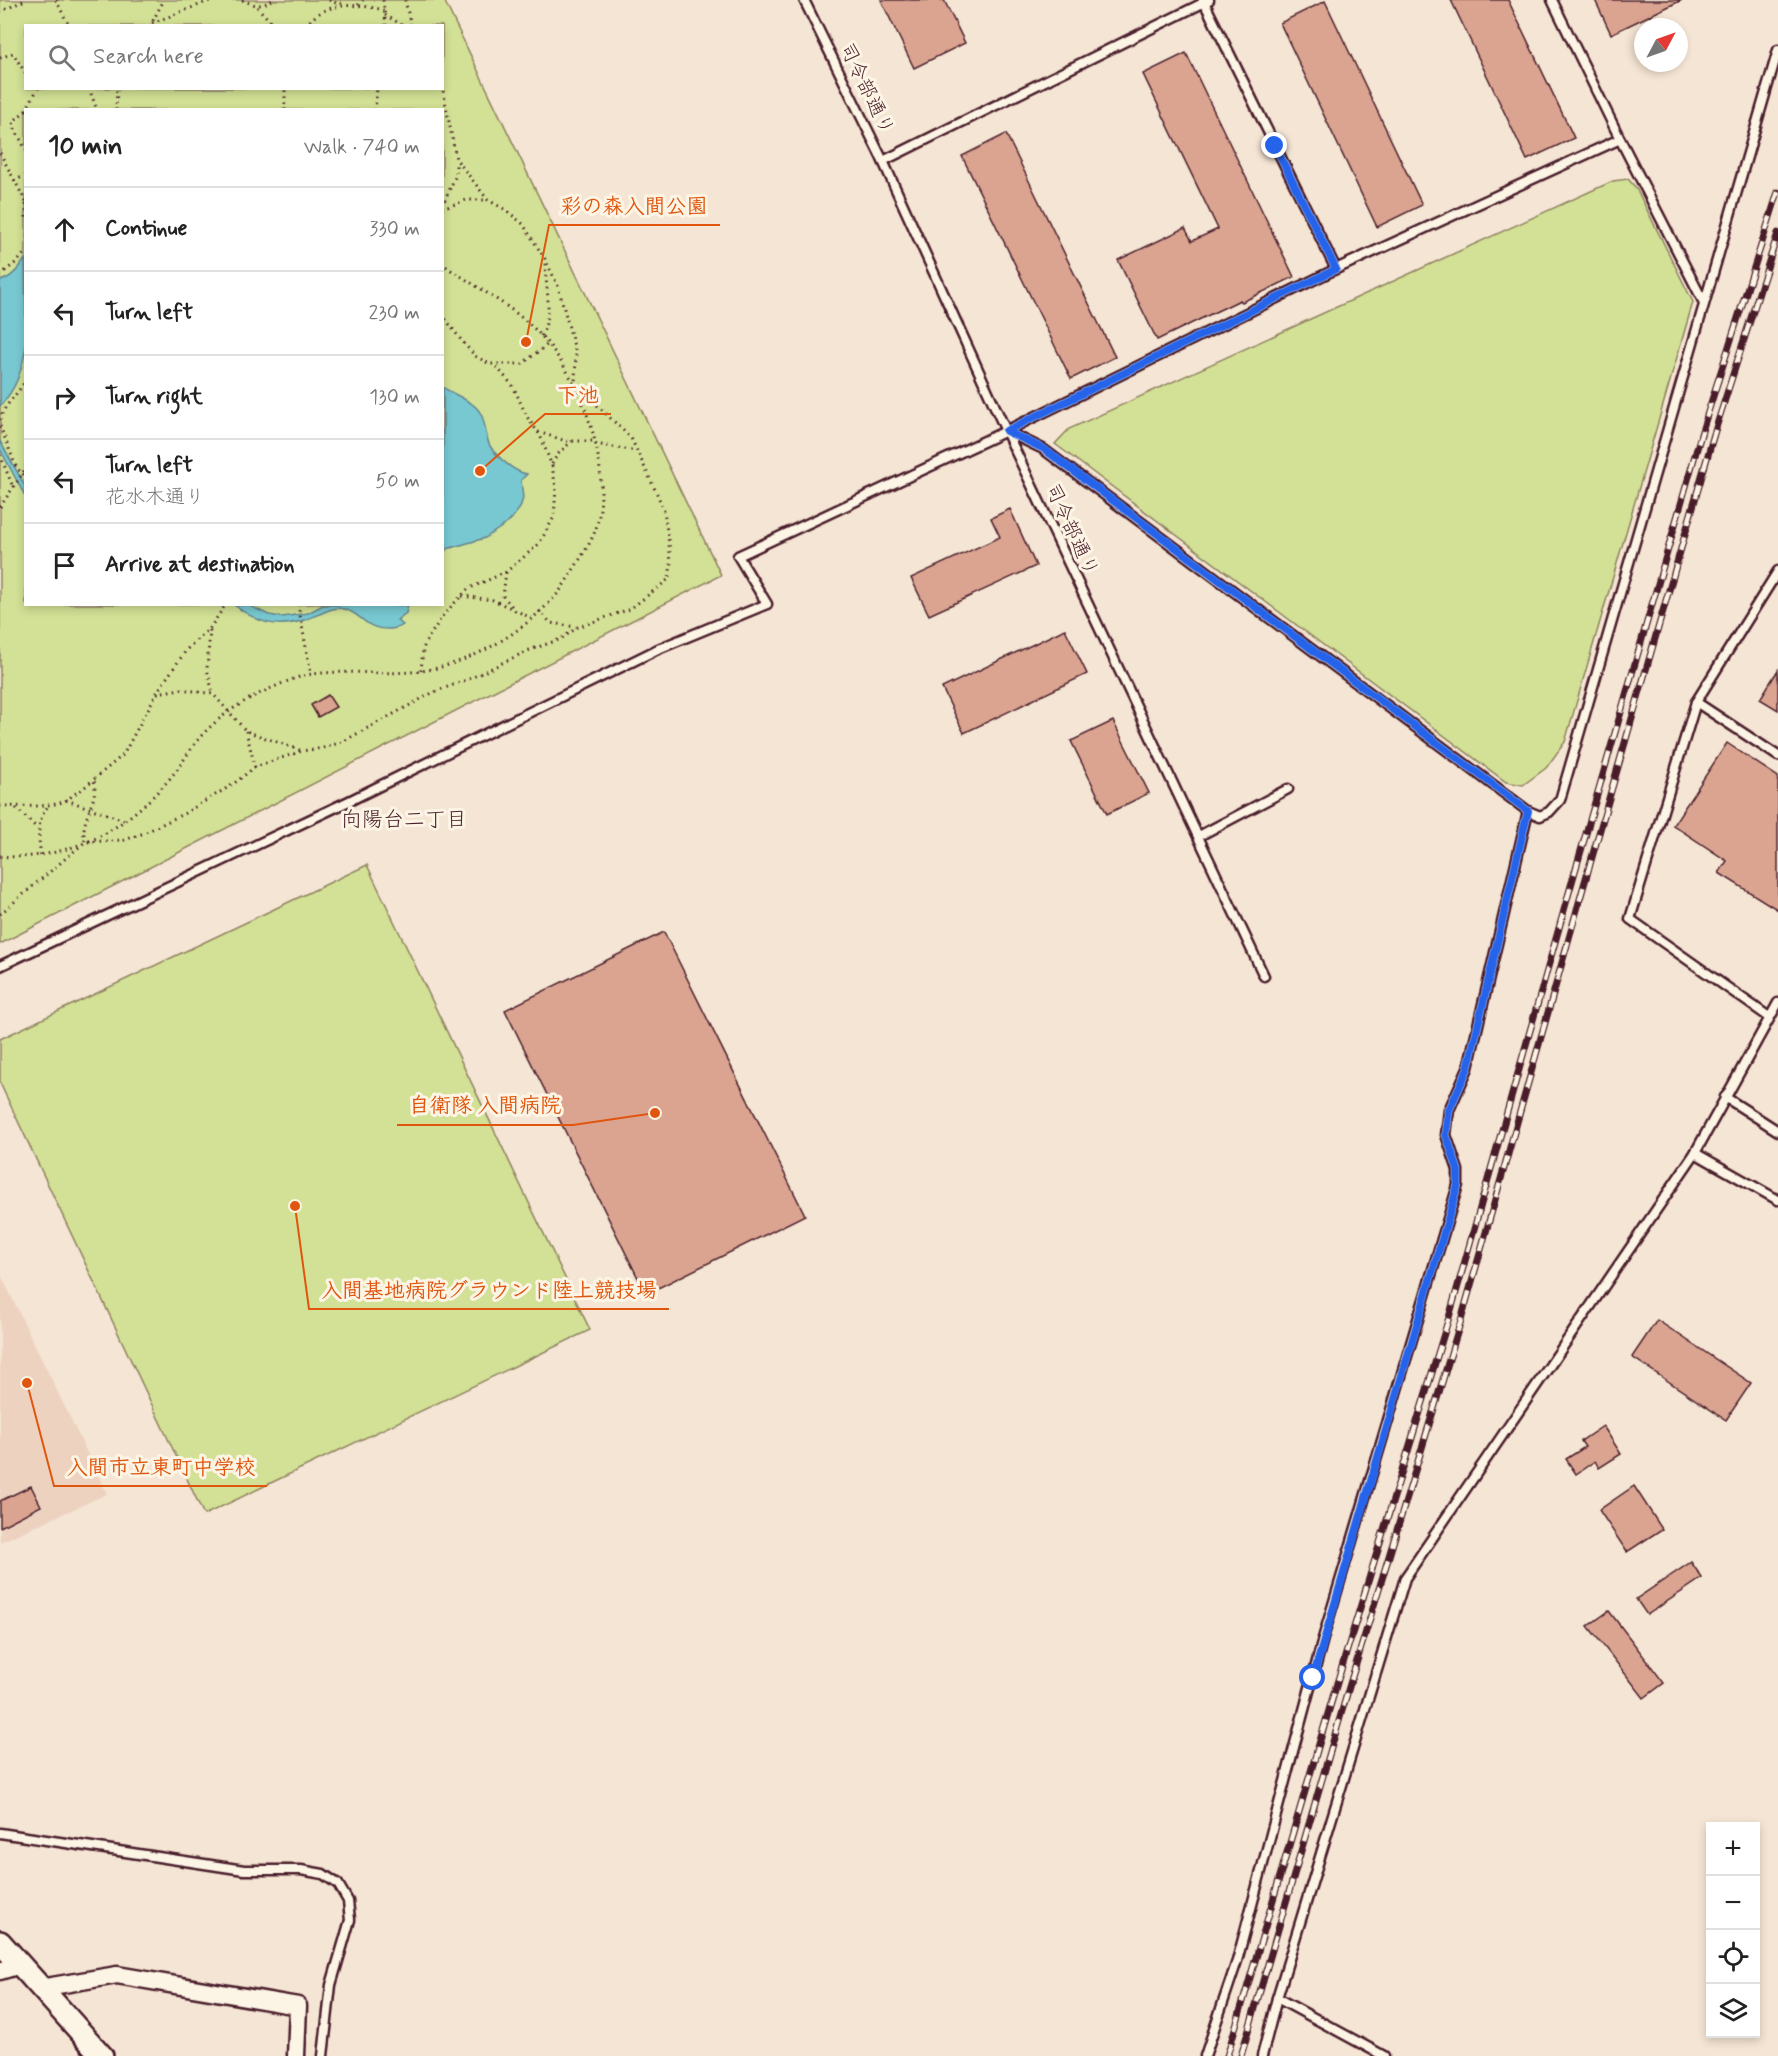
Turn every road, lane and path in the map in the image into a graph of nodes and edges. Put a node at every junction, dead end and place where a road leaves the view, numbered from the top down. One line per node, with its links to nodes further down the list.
1 (25, 0): 18 (path)
2 (56, 0): 20 (path)
3 (164, 0): 21 (path)
4 (213, 0): 21 (path)
5 (242, 0): 16 (path)
6 (272, 0): 16 (path)
7 (329, 0): 14 (path)
8 (363, 0): 15 (path)
9 (383, 0): 17 (path)
10 (405, 0): 26 (path)
11 (804, 0): 46 (lane, 司令部通り)
12 (1552, 0): 42 (lane)
13 (1206, 1): 46 (lane); 56 (lane)
14 (348, 4): 15 (path); 23 (path)
15 (358, 5): 17 (path)
16 (255, 6): 22 (path)
17 (384, 10): 19 (path)
18 (0, 12)
19 (385, 15): 24 (path); 25 (path)
20 (68, 24)
21 (151, 24)
22 (273, 24)
23 (307, 24)
24 (386, 24)
25 (401, 24)
26 (411, 24)
27 (1778, 50): 58 (lane)
28 (0, 58): 29 (path)
29 (24, 71)
30 (37, 90): 36 (path)
31 (90, 90): 37 (path)
32 (117, 90): 38 (path)
33 (285, 90): 39 (path)
34 (377, 90): 40 (path)
35 (443, 90): 45 (path)
36 (27, 108)
37 (96, 108)
38 (116, 108)
39 (285, 108)
40 (375, 108)
41 (24, 112): 43 (path)
42 (1620, 139): 56 (lane); 58 (lane)
43 (24, 146)
44 (0, 153): 48 (path)
45 (456, 159): 50 (path); 51 (path)
46 (883, 161): 68 (lane, 司令部通り)
47 (24, 176): 48 (path)
48 (14, 181): 49 (path)
49 (24, 199)
50 (488, 200): 52 (path); 54 (path)
51 (444, 203)
52 (444, 207)
53 (24, 254): 57 (path)
54 (545, 260): 60 (path); 64 (path)
55 (444, 264): 60 (path)
56 (1336, 269): 68 (lane)
57 (0, 275)
58 (1703, 301): 105 (lane)
59 (444, 317): 62 (path)
60 (541, 336): 61 (path)
61 (548, 344): 62 (path); 64 (path)
62 (494, 364): 67 (path)
63 (24, 383): 65 (path)
64 (575, 384): 70 (path); 71 (path)
65 (0, 420)
66 (0, 426): 75 (path)
67 (537, 431): 69 (path); 73 (path)
68 (1006, 431): 105 (lane); 108 (lane, 司令部通り); 113 (lane)
69 (572, 441): 70 (path); 73 (path)
70 (594, 442): 71 (path); 84 (path)
71 (636, 451): 86 (path)
72 (0, 455): 76 (path)
73 (552, 465): 79 (path)
74 (24, 471): 75 (path)
75 (23, 474): 76 (path)
76 (15, 486): 77 (path)
77 (0, 507)
78 (1778, 571): 92 (lane)
79 (506, 572): 80 (path); 83 (path)
80 (461, 596): 83 (path); 88 (path)
81 (225, 606): 87 (path)
82 (298, 606): 89 (path)
83 (515, 610): 85 (path)
84 (539, 611): 85 (path); 86 (path)
85 (531, 618): 88 (path)
86 (578, 627): 95 (path)
87 (210, 628): 90 (path); 91 (path)
88 (421, 671): 89 (path)
89 (311, 674): 93 (path)
90 (157, 693): 91 (path); 98 (path)
91 (213, 694): 93 (path)
92 (1696, 702): 96 (lane); 116 (lane)
93 (228, 712): 94 (path); 106 (path)
94 (246, 731): 95 (path); 97 (path)
95 (302, 751): 97 (path)
96 (1778, 756)
97 (255, 767): 109 (path)
98 (94, 780): 100 (path); 104 (path)
99 (1288, 789): 108 (lane)
100 (66, 800): 101 (path); 104 (path)
101 (50, 803): 103 (path); 107 (path)
102 (0, 806): 103 (path)
103 (15, 806): 107 (path)
104 (91, 809): 106 (path); 109 (path)
105 (1528, 811): 129 (lane)
106 (124, 820): 109 (path)
107 (38, 829): 110 (path)
108 (1198, 836): 114 (lane, 司令部通り)
109 (85, 842): 110 (path); 112 (path)
110 (40, 855): 111 (path)
111 (0, 856)
112 (0, 914)
113 (0, 966)
114 (1264, 976)
115 (1778, 1003): 116 (lane)
116 (1769, 1017): 117 (lane)
117 (1725, 1097): 118 (lane); 119 (lane)
118 (1778, 1131)
119 (1695, 1153): 120 (lane); 125 (lane)
120 (1778, 1200)
121 (0, 1833): 128 (lane)
122 (0, 1942): 123 (street)
123 (10, 1968): 124 (street)
124 (40, 1988): 126 (street); 127 (street)
125 (1276, 1998): 130 (lane); 131 (lane)
126 (102, 2056)
127 (296, 2056)
128 (323, 2056)
129 (1205, 2056)
130 (1262, 2056)
131 (1384, 2056)

